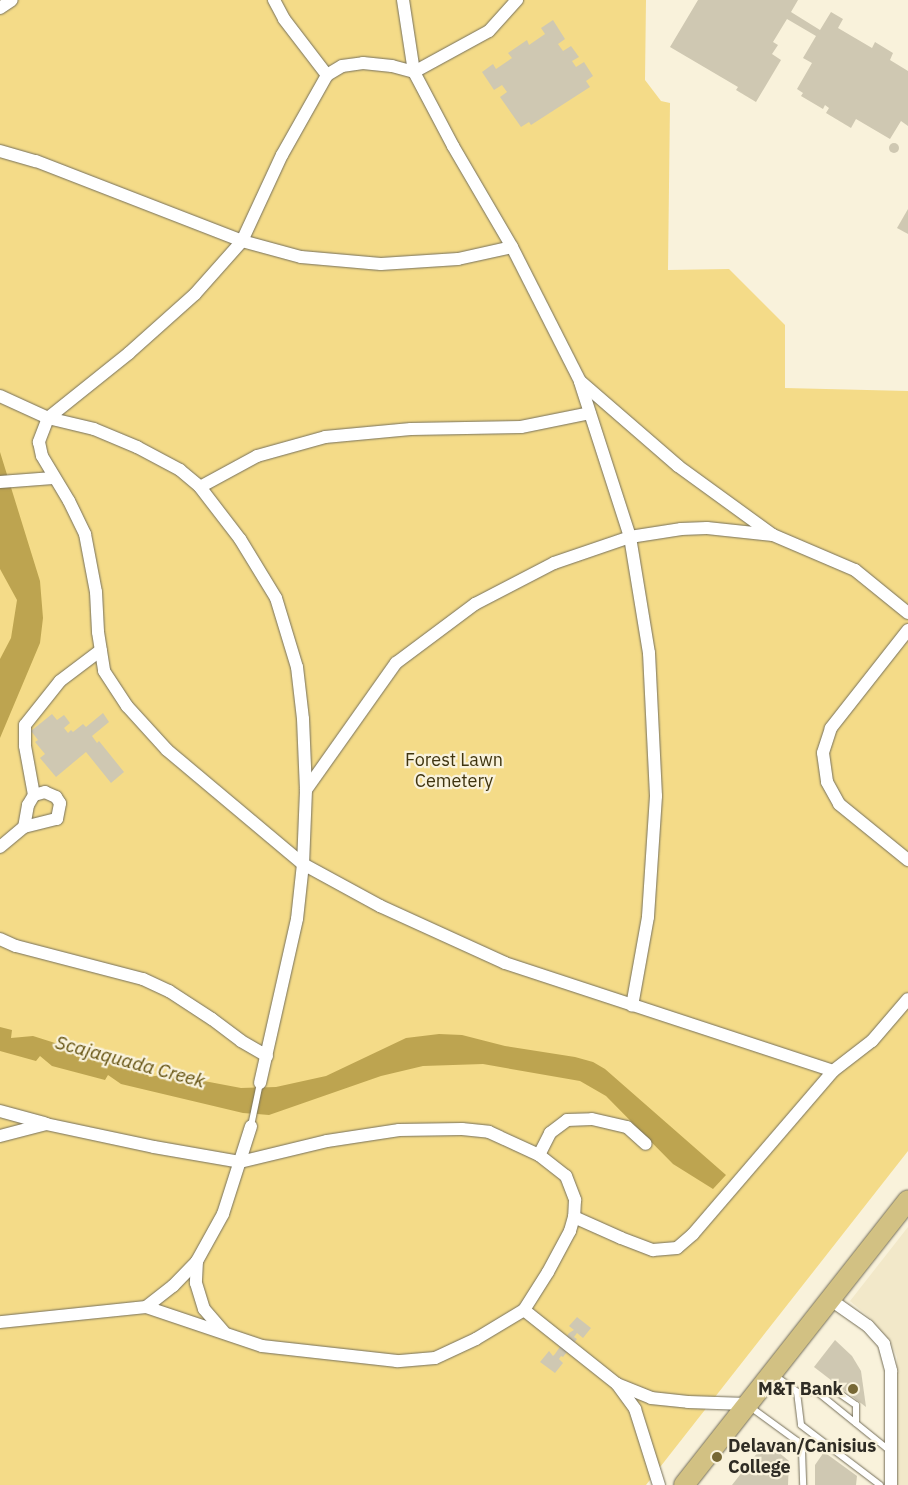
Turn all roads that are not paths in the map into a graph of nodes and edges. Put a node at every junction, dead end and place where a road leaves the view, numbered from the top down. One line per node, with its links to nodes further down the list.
1 (12, 0): 5 (street)
2 (274, 0): 7 (street)
3 (403, 0): 6 (street)
4 (517, 0): 6 (street)
5 (0, 8)
6 (414, 72): 7 (street); 10 (street)
7 (327, 76): 9 (street)
8 (0, 151): 9 (street)
9 (242, 241): 10 (street); 14 (street)
10 (512, 247): 11 (street)
11 (580, 381): 13 (street); 18 (street)
12 (0, 396): 14 (street)
13 (590, 413): 17 (street); 19 (street)
14 (48, 418): 15 (street); 17 (street)
15 (53, 478): 16 (street); 22 (street)
16 (0, 482)
17 (200, 487): 23 (street)
18 (773, 535): 19 (street); 20 (street)
19 (630, 537): 23 (street); 31 (street)
20 (908, 613)
21 (908, 630): 27 (street)
22 (101, 650): 24 (street); 28 (street)
23 (306, 790): 28 (street)
24 (34, 795): 25 (street); 25 (street)
25 (24, 827): 26 (street)
26 (0, 847)
27 (908, 860)
28 (303, 864): 31 (street); 32 (street)
29 (0, 940): 32 (street)
30 (908, 998): 33 (street)
31 (632, 1006): 33 (street)
32 (267, 1056): 34 (street)
33 (833, 1071): 43 (street)
34 (260, 1083): 37 (lane)
35 (0, 1111): 36 (street)
36 (46, 1124): 38 (street); 41 (street)
37 (252, 1126): 41 (street)
38 (0, 1136)
39 (646, 1144): 40 (street)
40 (539, 1155): 41 (street); 43 (street)
41 (240, 1162): 44 (street)
42 (908, 1200): 45 (main road)
43 (574, 1217): 47 (street)
44 (197, 1261): 46 (street); 49 (street)
45 (831, 1300): 50 (main road); 56 (street)
46 (146, 1307): 48 (street); 49 (street)
47 (524, 1310): 49 (street); 51 (street)
48 (0, 1322)
49 (226, 1334)
50 (773, 1374): 53 (lane); 54 (main road)
51 (617, 1384): 54 (street); 57 (street)
52 (816, 1391): 53 (lane); 55 (lane); 55 (lane)
53 (797, 1392): 60 (lane)
54 (746, 1404): 58 (main road); 59 (lane)
55 (856, 1423): 56 (lane)
56 (891, 1452): 61 (street)
57 (659, 1485)
58 (684, 1485)
59 (803, 1485)
60 (880, 1485)
61 (891, 1485)

